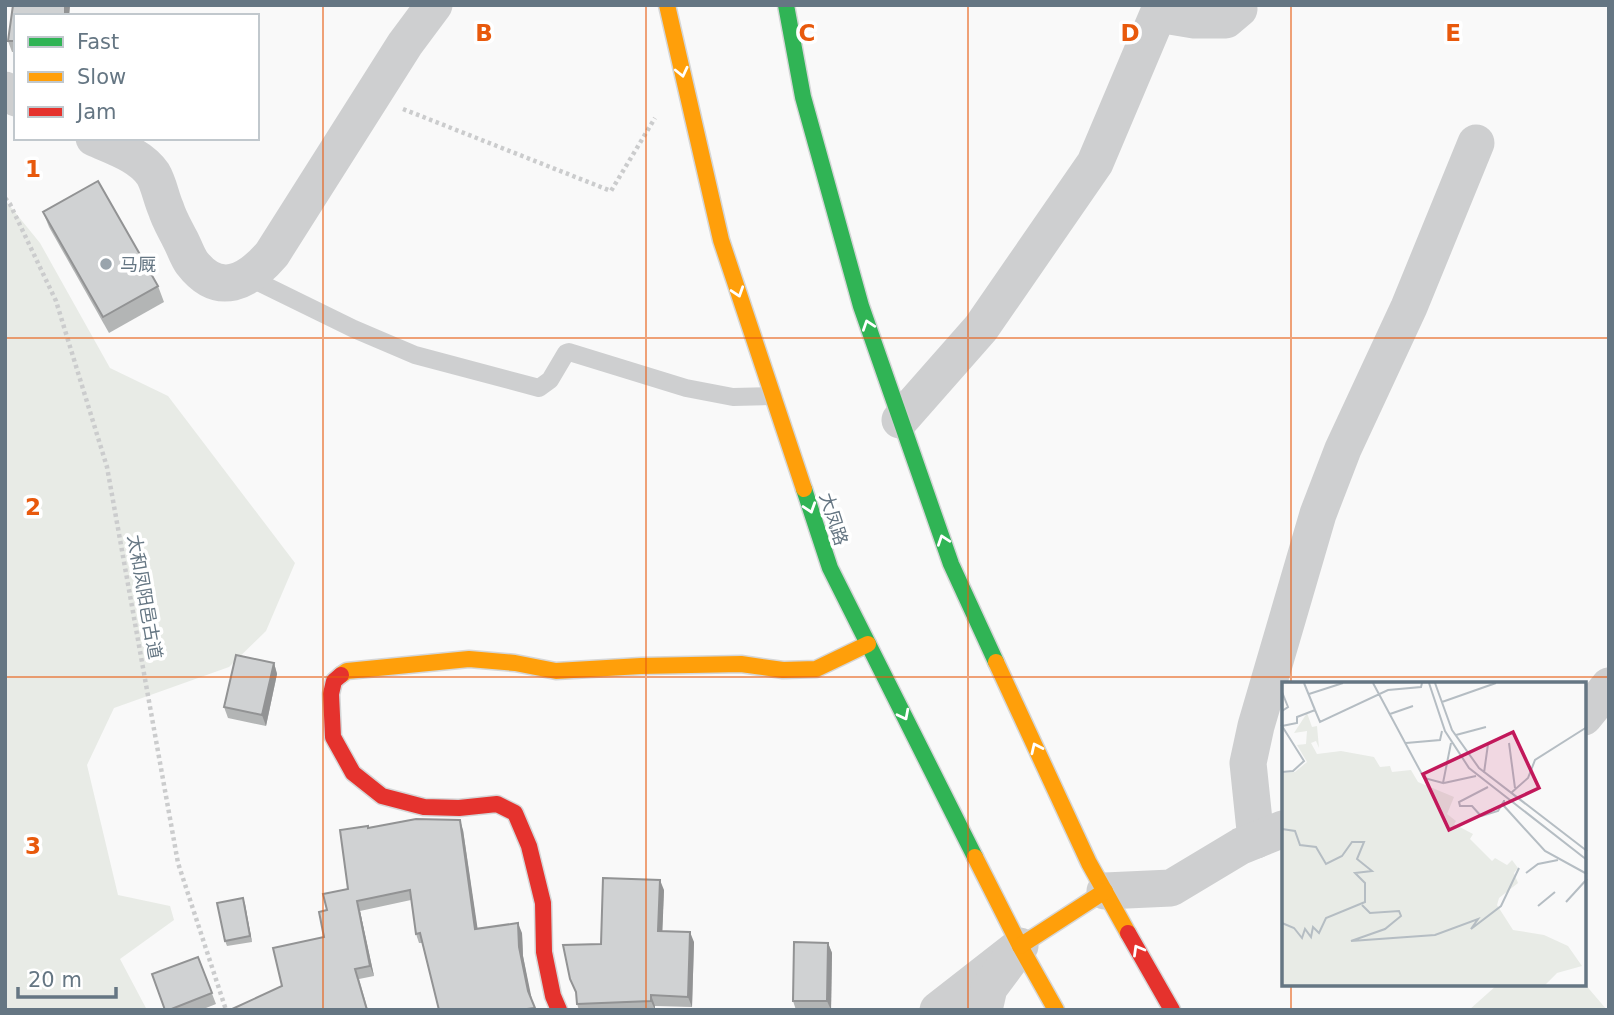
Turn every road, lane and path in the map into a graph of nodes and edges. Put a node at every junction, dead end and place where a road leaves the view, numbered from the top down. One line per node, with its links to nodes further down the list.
1 (433, 5): 6 (street)
2 (667, 5): 5 (main road, 大凤路, one-way to 5)
3 (786, 5): 12 (main road, one-way to 3)
4 (1239, 9): 12 (street)
5 (687, 93): 6 (path); 11 (main road, 大凤路, one-way to 11)
6 (373, 97): 10 (street)
7 (98, 140): 10 (street)
8 (1476, 143): 16 (street)
9 (5, 198): 19 (path, 太和凤阳邑古道)
10 (248, 277): 11 (lane)
11 (773, 396): 13 (main road, 大凤路, one-way to 13)
12 (901, 419): 17 (main road, one-way to 12)
13 (869, 644): 18 (main road, 大凤路, one-way to 18); 20 (main road)
14 (1609, 686): 15 (street)
15 (1586, 714)
16 (1270, 835): 17 (street)
17 (1105, 891): 18 (main road); 24 (main road, one-way to 17)
18 (1020, 946): 21 (street); 22 (street); 23 (main road, 大凤路)
19 (226, 1010)
20 (559, 1010)
21 (938, 1010)
22 (985, 1010)
23 (1056, 1010)
24 (1172, 1010)

